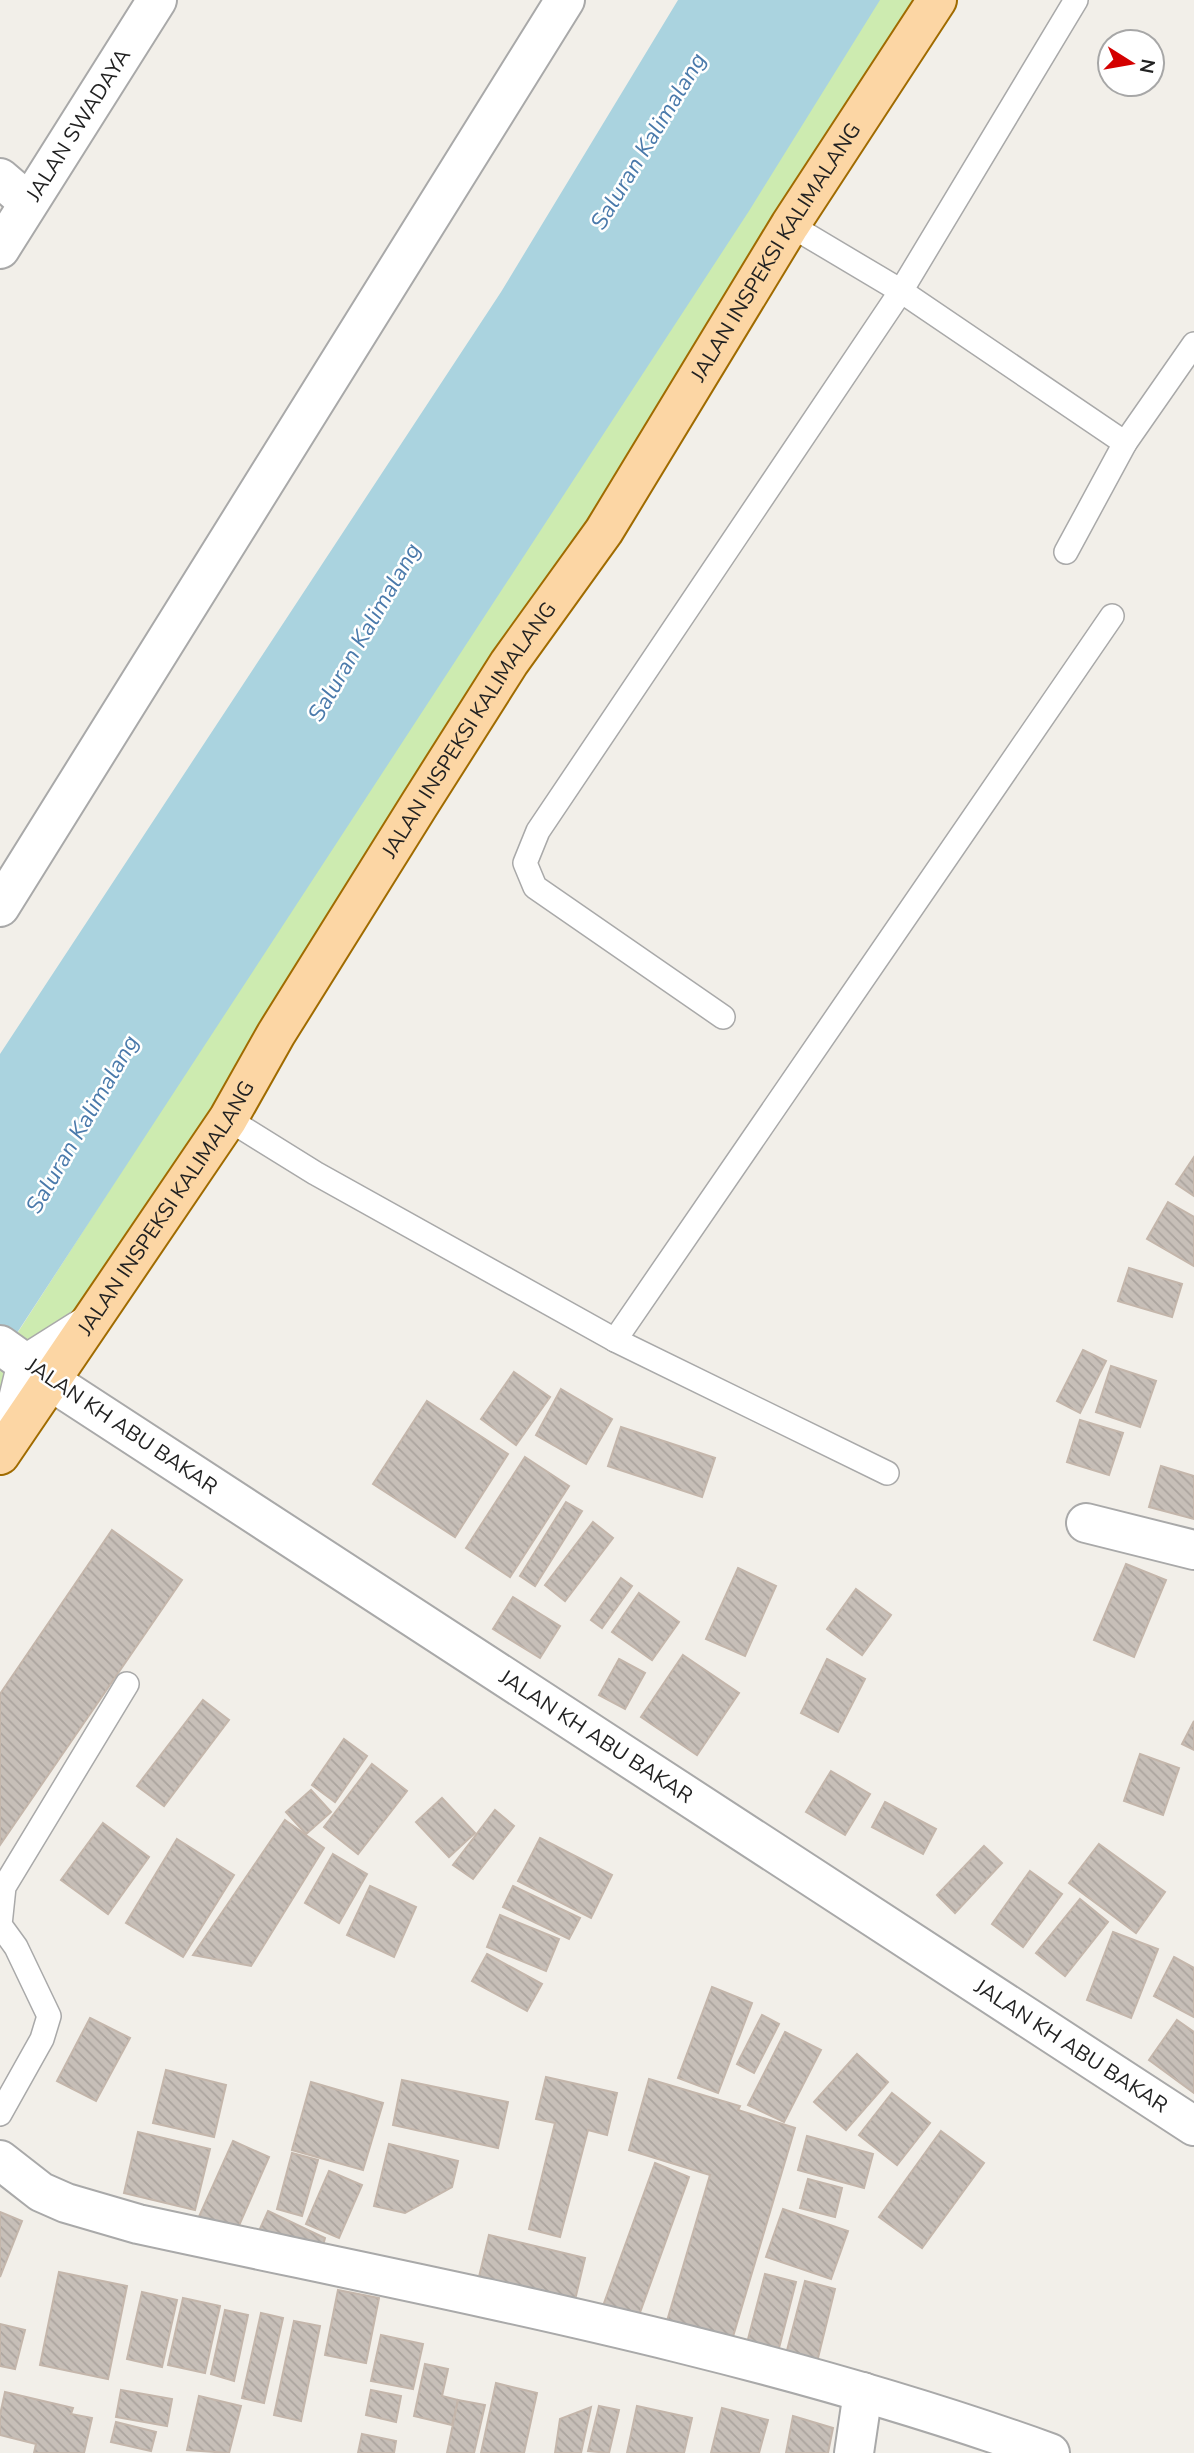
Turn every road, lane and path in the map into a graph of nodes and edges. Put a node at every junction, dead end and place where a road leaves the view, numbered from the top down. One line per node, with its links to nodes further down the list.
1 (157, 0): 5 (street, JALAN SWADAYA)
2 (565, 0): 13 (street)
3 (937, 0): 6 (main road, JALAN INSPEKSI KALIMALANG)
4 (1076, 0): 8 (lane)
5 (14, 190): 7 (street, JALAN SWADAYA)
6 (790, 225): 8 (lane); 15 (main road, JALAN INSPEKSI KALIMALANG)
7 (0, 249)
8 (901, 291): 10 (lane); 14 (lane)
9 (1194, 344): 10 (lane)
10 (1125, 443): 11 (lane)
11 (1066, 552)
12 (1112, 616): 16 (lane)
13 (0, 907)
14 (723, 1017)
15 (228, 1119): 16 (lane); 17 (main road, JALAN INSPEKSI KALIMALANG)
16 (615, 1340): 20 (lane)
17 (23, 1361): 18 (lane); 19 (main road, JALAN INSPEKSI KALIMALANG); 25 (street, JALAN KH ABU BAKAR)
18 (0, 1441)
19 (0, 1455)
20 (887, 1473)
21 (1086, 1523): 22 (street)
22 (1194, 1550)
23 (127, 1684): 24 (lane)
24 (0, 2113)
25 (1194, 2126)
26 (0, 2160): 27 (street)
27 (863, 2392): 28 (street); 29 (street)
28 (854, 2453)
29 (1050, 2453)

